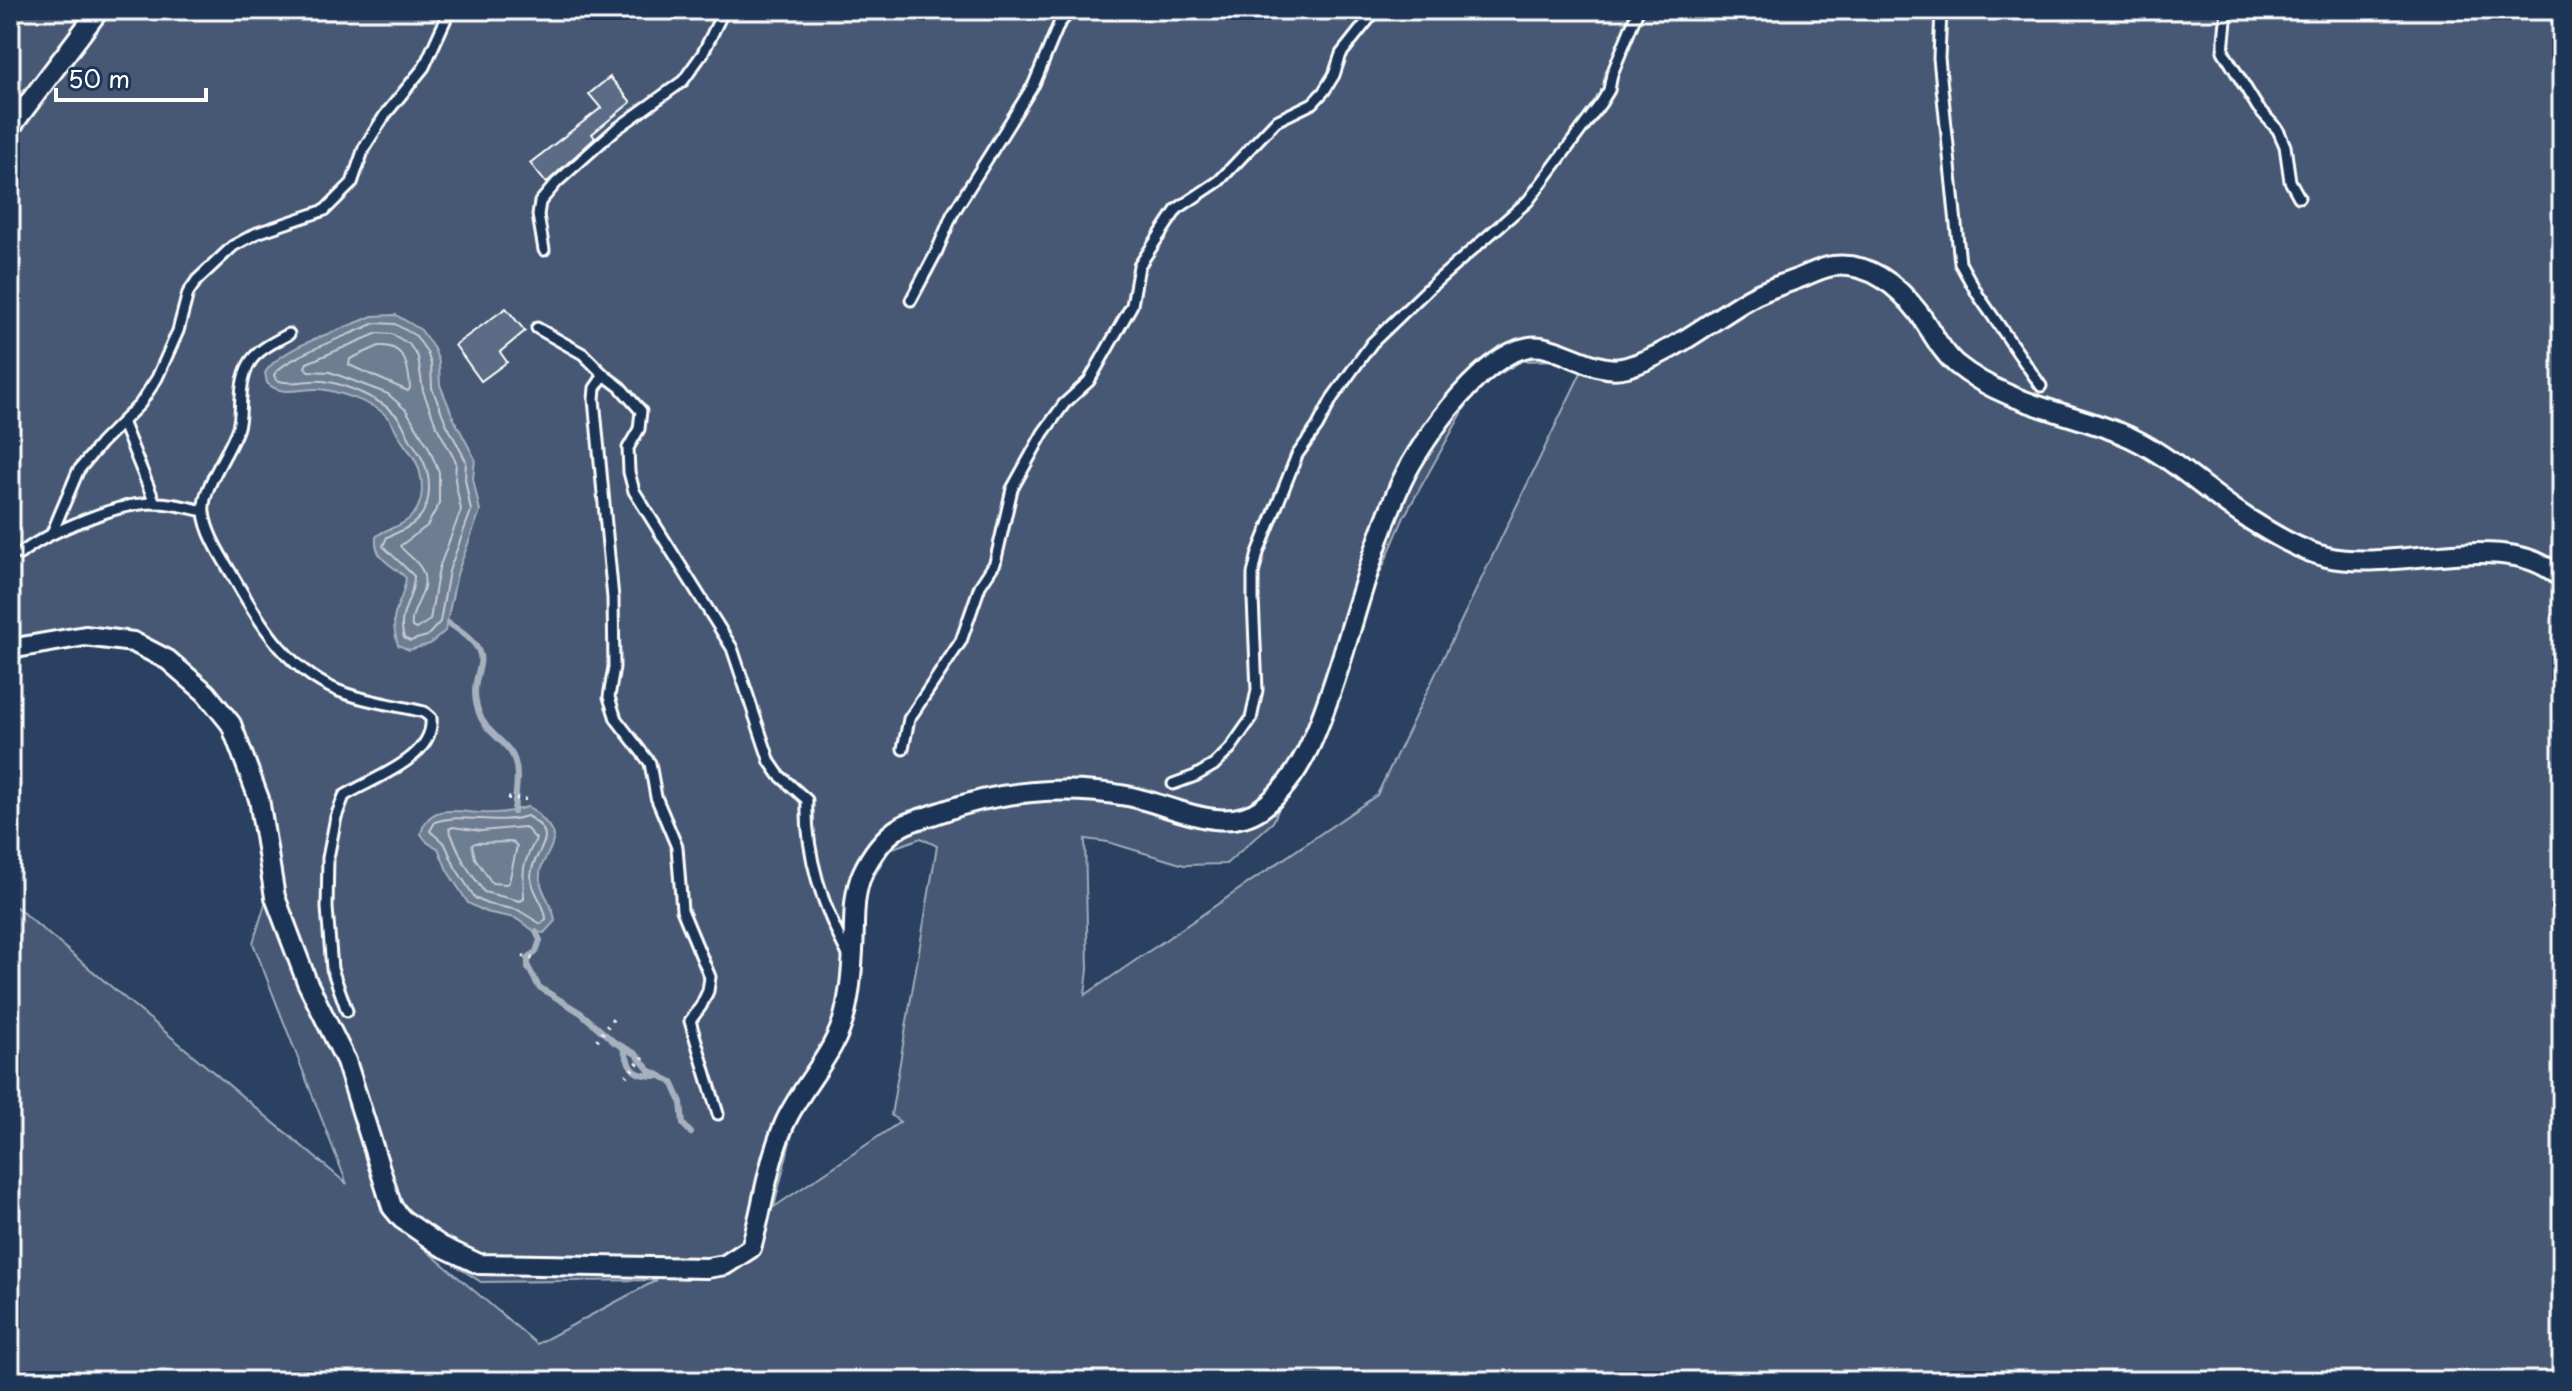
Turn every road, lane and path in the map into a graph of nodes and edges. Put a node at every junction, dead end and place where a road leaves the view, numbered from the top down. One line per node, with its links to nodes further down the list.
1 (99, 10): 11 (street)
2 (450, 10): 19 (lane)
3 (724, 10): 13 (lane)
4 (1071, 10): 14 (lane)
5 (1376, 10): 26 (lane)
6 (1638, 10): 27 (lane)
7 (1941, 10): 18 (lane)
8 (2227, 10): 12 (lane)
9 (2551, 10): 10 (lane)
10 (2562, 24)
11 (10, 128)
12 (2299, 197)
13 (544, 250)
14 (911, 300)
15 (537, 328): 17 (lane)
16 (289, 334): 21 (lane)
17 (604, 375): 32 (lane); 38 (lane)
18 (2041, 386)
19 (123, 424): 20 (lane); 22 (lane)
20 (155, 503): 21 (lane); 22 (lane)
21 (203, 511): 33 (lane)
22 (52, 533): 23 (lane)
23 (20, 554)
24 (2562, 579): 32 (street)
25 (10, 649): 32 (street)
26 (903, 749)
27 (1173, 784)
28 (508, 798): 29 (path)
29 (526, 799)
30 (523, 956): 31 (path)
31 (537, 960)
32 (852, 963)
33 (347, 1011)
34 (613, 1019): 35 (path)
35 (597, 1040)
36 (647, 1053): 37 (path)
37 (626, 1076)
38 (718, 1114)

